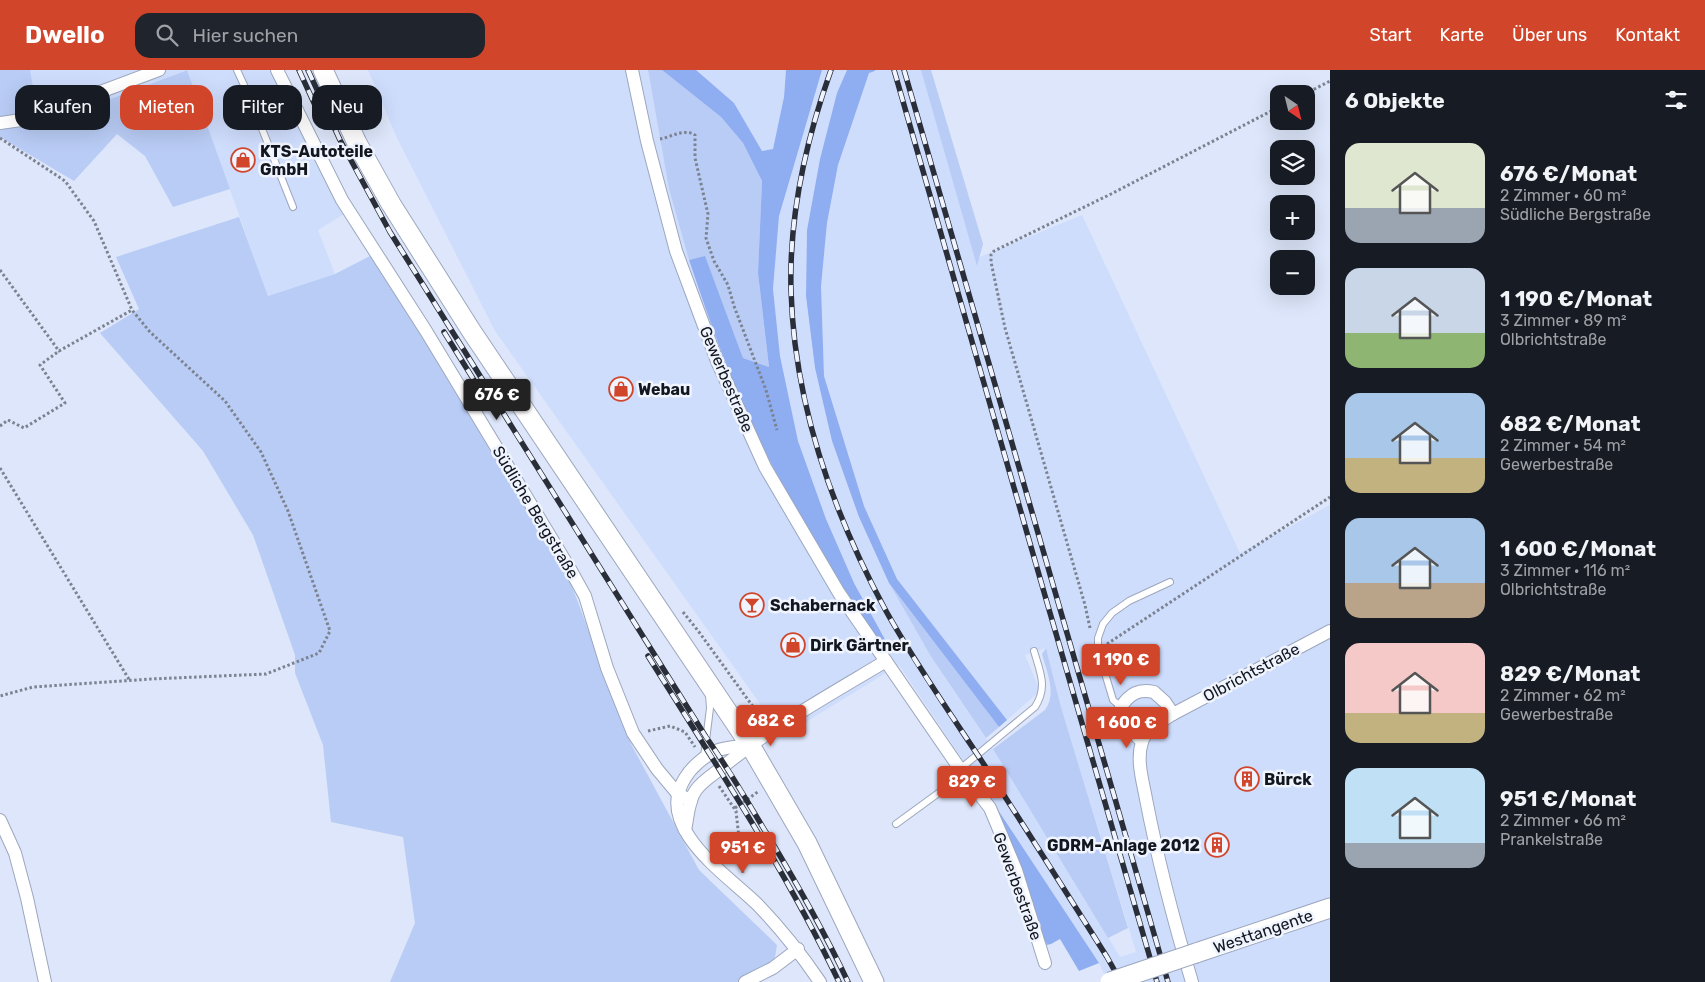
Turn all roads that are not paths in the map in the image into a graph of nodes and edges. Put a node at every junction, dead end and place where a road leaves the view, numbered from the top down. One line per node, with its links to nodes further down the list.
1 (160, 70): 6 (street)
2 (237, 70): 7 (lane)
3 (277, 70): 19 (street, Südliche Bergstraße)
4 (323, 70): 12 (main road)
5 (632, 70): 11 (street, Gewerbestraße)
6 (0, 123)
7 (293, 207)
8 (1170, 582): 13 (lane)
9 (1330, 631): 14 (street, Olbrichtstraße)
10 (1034, 651): 18 (lane)
11 (886, 661): 16 (street); 18 (street, Gewerbestraße)
12 (709, 684): 16 (main road); 17 (lane)
13 (1121, 707): 14 (street); 15 (street)
14 (1172, 714): 15 (street, Olbrichtstraße)
15 (1142, 740): 32 (street)
16 (750, 745): 17 (street); 20 (street); 30 (main road)
17 (703, 760): 19 (street)
18 (960, 769): 22 (lane); 26 (street, Gewerbestraße)
19 (677, 793): 20 (street, Südliche Bergstraße); 23 (street)
20 (691, 801): 23 (street)
21 (0, 820): 27 (street)
22 (896, 824)
23 (685, 830): 25 (street)
24 (1330, 908): 31 (main road, Westtangente, bridge)
25 (798, 949): 28 (street); 29 (street)
26 (1045, 963)
27 (45, 982)
28 (745, 982)
29 (820, 982)
30 (874, 982)
31 (1110, 982)
32 (1192, 982)

